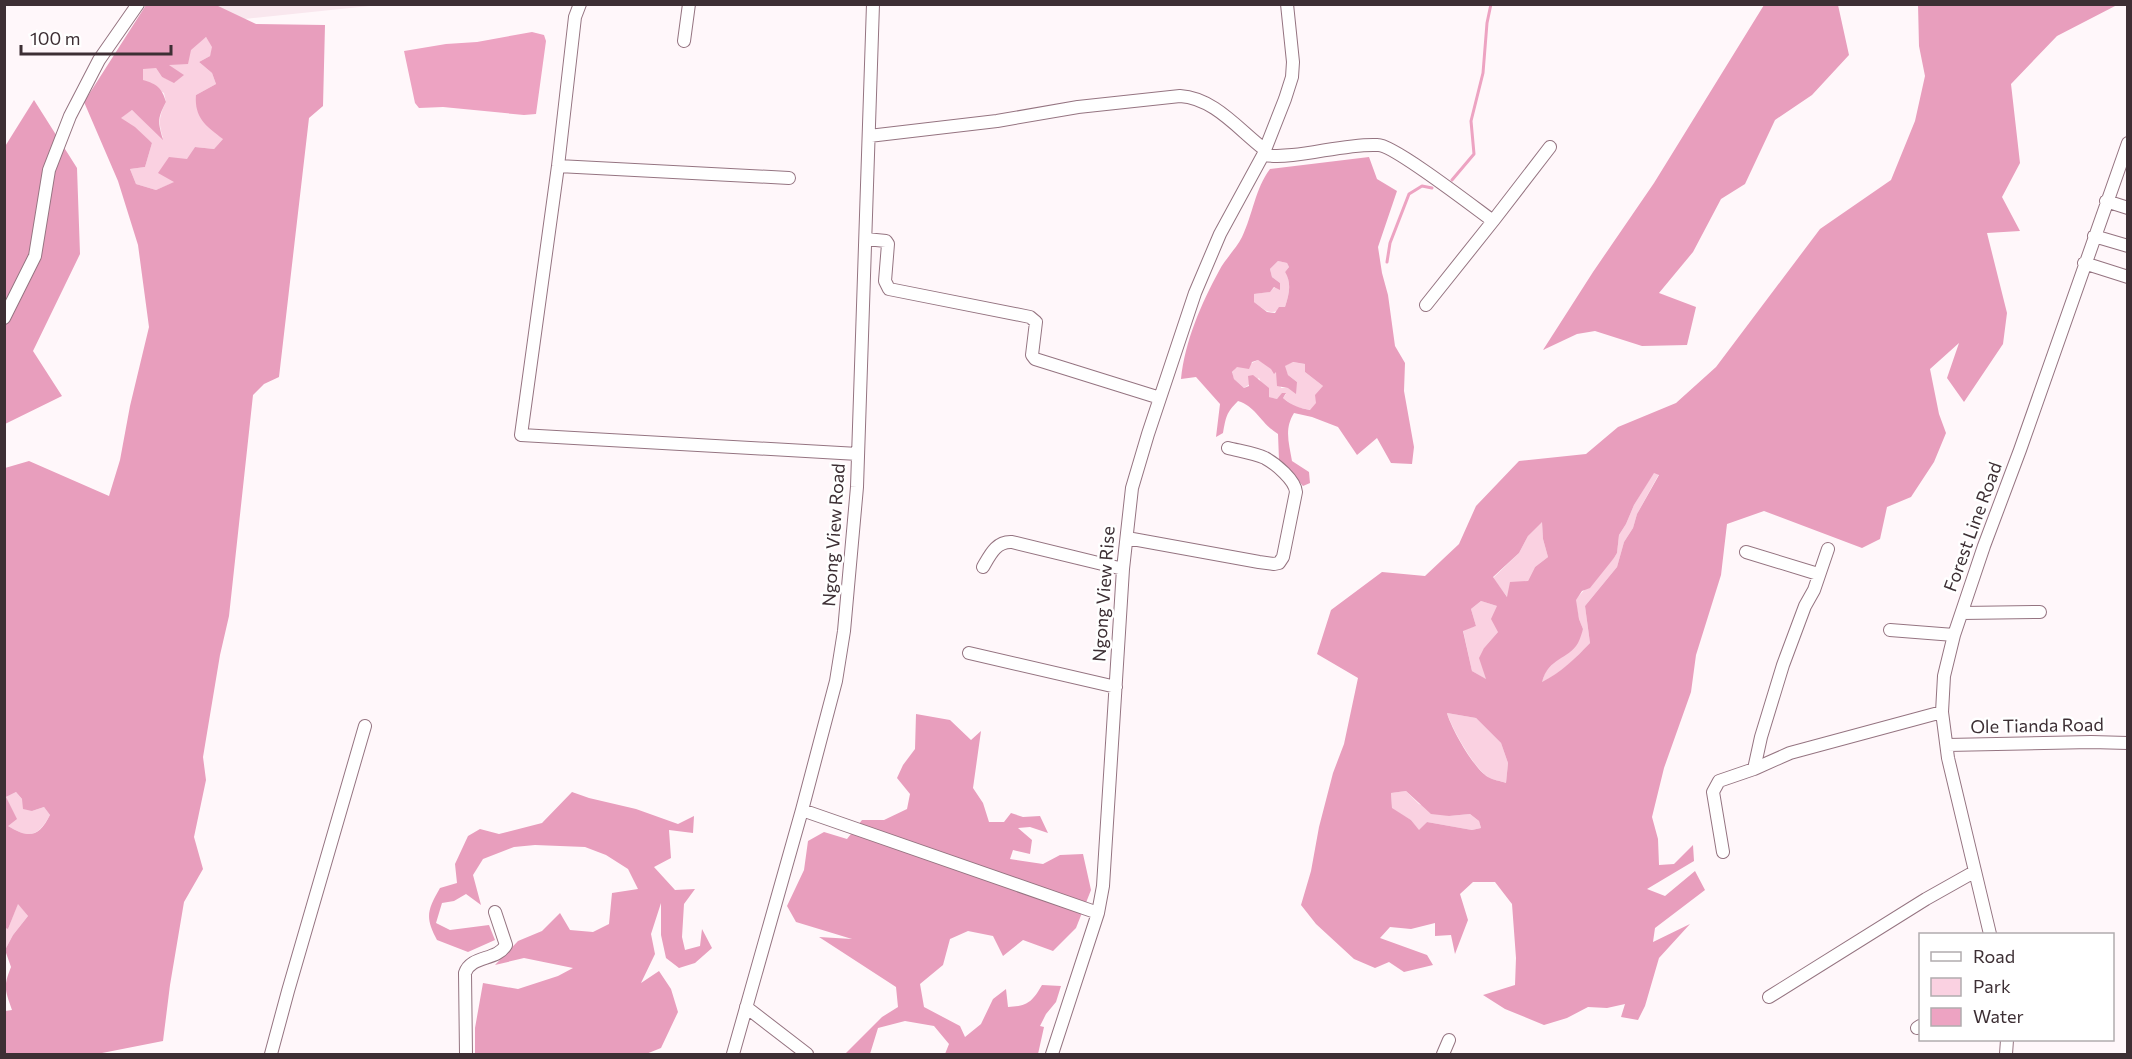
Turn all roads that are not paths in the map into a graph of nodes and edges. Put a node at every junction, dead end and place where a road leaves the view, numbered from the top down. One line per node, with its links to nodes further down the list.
1 (138, 4): 22 (street)
2 (580, 4): 11 (street)
3 (689, 4): 6 (street)
4 (873, 4): 7 (street, Ngong View Road)
5 (1287, 4): 10 (street, Ngong View Rise)
6 (684, 41)
7 (869, 136): 10 (street); 17 (street, Ngong View Road)
8 (2127, 143): 13 (street, Forest Line Road)
9 (1550, 147): 15 (street)
10 (1263, 152): 15 (street); 23 (street, Ngong View Rise)
11 (558, 166): 12 (street); 25 (street)
12 (789, 178)
13 (2106, 201): 14 (street); 16 (street, Forest Line Road)
14 (2127, 208)
15 (1493, 221): 21 (street)
16 (2094, 236): 18 (street); 19 (street, Forest Line Road)
17 (866, 239): 23 (street); 25 (street, Ngong View Road)
18 (2127, 246)
19 (2084, 263): 20 (street); 33 (street, Forest Line Road)
20 (2127, 277)
21 (1426, 305)
22 (4, 318)
23 (1160, 398): 26 (street, Ngong View Rise)
24 (1228, 448): 26 (street)
25 (858, 454): 43 (street, Ngong View Road)
26 (1127, 538): 30 (street, Ngong View Rise)
27 (1828, 549): 31 (street)
28 (1746, 552): 31 (street)
29 (983, 567): 30 (street)
30 (1123, 569): 37 (street, Ngong View Rise)
31 (1818, 574): 42 (street)
32 (2040, 612): 33 (street)
33 (1962, 613): 35 (street, Forest Line Road)
34 (1890, 630): 35 (street)
35 (1954, 635): 38 (street, Forest Line Road)
36 (969, 653): 37 (street)
37 (1116, 687): 47 (street, Ngong View Rise)
38 (1942, 712): 41 (street, Forest Line Road); 42 (street)
39 (365, 726): 52 (street)
40 (2127, 743): 41 (street, Ole Tianda Road)
41 (1947, 745): 45 (street, Forest Line Road)
42 (1754, 769): 44 (street)
43 (802, 810): 47 (street); 50 (street, Ngong View Road)
44 (1723, 852)
45 (1974, 872): 48 (street, Forest Line Road); 49 (street)
46 (495, 912): 53 (street)
47 (1098, 913): 56 (street, Ngong View Rise)
48 (1990, 933)
49 (1769, 996)
50 (746, 1007): 54 (street, Ngong View Road); 55 (street)
51 (1449, 1040): 57 (street)
52 (272, 1054)
53 (466, 1054)
54 (733, 1054)
55 (807, 1054)
56 (1052, 1054)
57 (1443, 1054)

